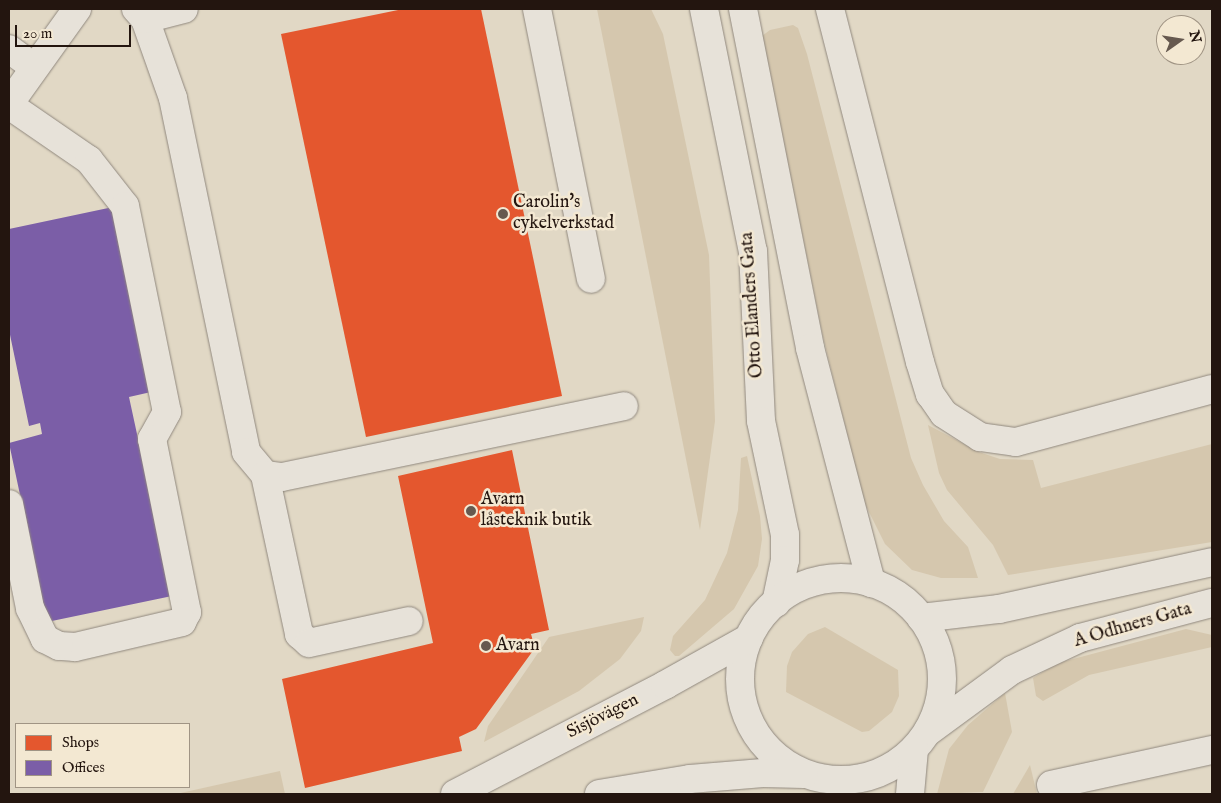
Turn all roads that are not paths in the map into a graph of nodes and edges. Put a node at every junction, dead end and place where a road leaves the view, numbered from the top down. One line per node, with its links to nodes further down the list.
1 (76, 9): 9 (street)
2 (184, 9): 7 (street)
3 (537, 9): 11 (street)
4 (704, 9): 18 (street, Otto Elanders Gata)
5 (743, 9): 17 (street)
6 (830, 9): 12 (street)
7 (140, 14): 14 (street)
8 (9, 49): 9 (street)
9 (34, 67): 10 (street)
10 (9, 104): 15 (street)
11 (591, 279)
12 (1212, 389)
13 (624, 406): 14 (street)
14 (265, 475): 21 (street)
15 (9, 504)
16 (1212, 562): 20 (street)
17 (871, 583): 18 (street, Otto Elanders Gata); 20 (street, Otto Elanders Gata)
18 (776, 603): 22 (street, Otto Elanders Gata)
19 (1212, 604): 23 (street, A Odhners Gata)
20 (921, 618): 23 (street, Otto Elanders Gata)
21 (409, 621)
22 (749, 638): 25 (street, Otto Elanders Gata); 27 (street, Sisjövägen)
23 (921, 740): 25 (street, Otto Elanders Gata); 29 (street, Otto Elanders Gata)
24 (1212, 750): 26 (street)
25 (817, 782): 28 (street)
26 (1051, 785)
27 (455, 794)
28 (599, 794)
29 (910, 794)

